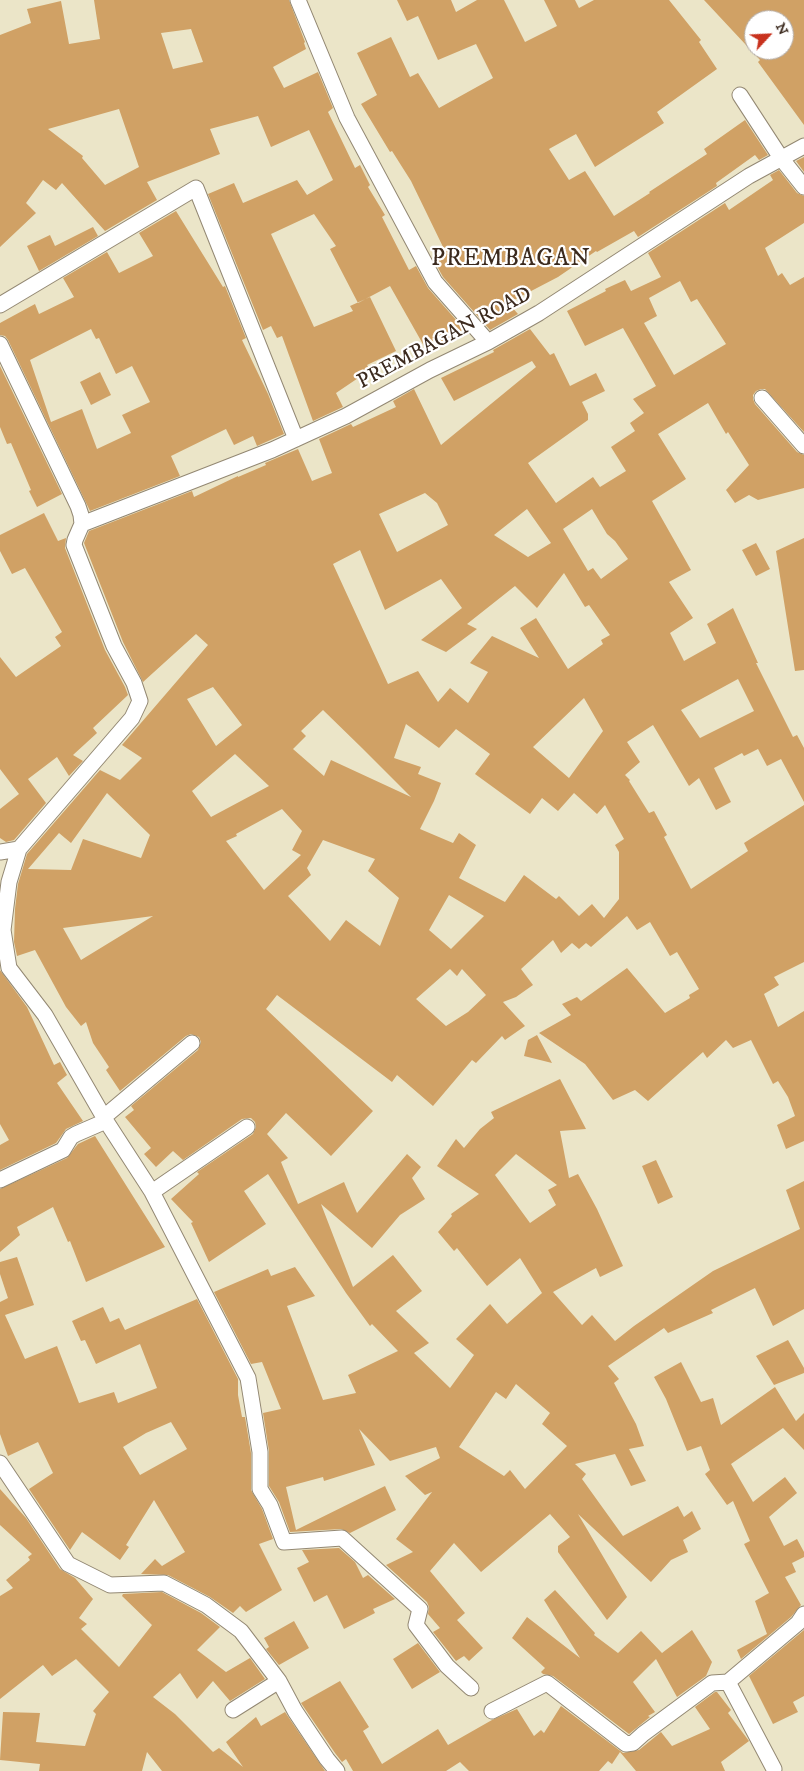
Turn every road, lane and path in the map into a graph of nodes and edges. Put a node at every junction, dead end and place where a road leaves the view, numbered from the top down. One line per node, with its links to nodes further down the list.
1 (298, 0): 7 (street)
2 (740, 95): 4 (street)
3 (804, 146): 4 (street, PREMBAGAN ROAD)
4 (781, 158): 5 (street); 7 (street, PREMBAGAN ROAD)
5 (804, 186)
6 (0, 305): 10 (street)
7 (488, 342): 10 (street, PREMBAGAN ROAD)
8 (0, 344): 12 (street)
9 (762, 398): 11 (street)
10 (296, 439): 12 (street, PREMBAGAN ROAD)
11 (804, 446)
12 (82, 524): 13 (street)
13 (19, 849): 14 (street); 16 (street)
14 (0, 852)
15 (192, 1043): 16 (street)
16 (105, 1119): 18 (street); 19 (street)
17 (247, 1127): 19 (street)
18 (0, 1180)
19 (152, 1192): 24 (street)
20 (0, 1463): 22 (street)
21 (804, 1614): 23 (street)
22 (279, 1681): 25 (street); 28 (street)
23 (728, 1682): 26 (street); 27 (street)
24 (471, 1688)
25 (233, 1710)
26 (492, 1711)
27 (774, 1769)
28 (337, 1771)

